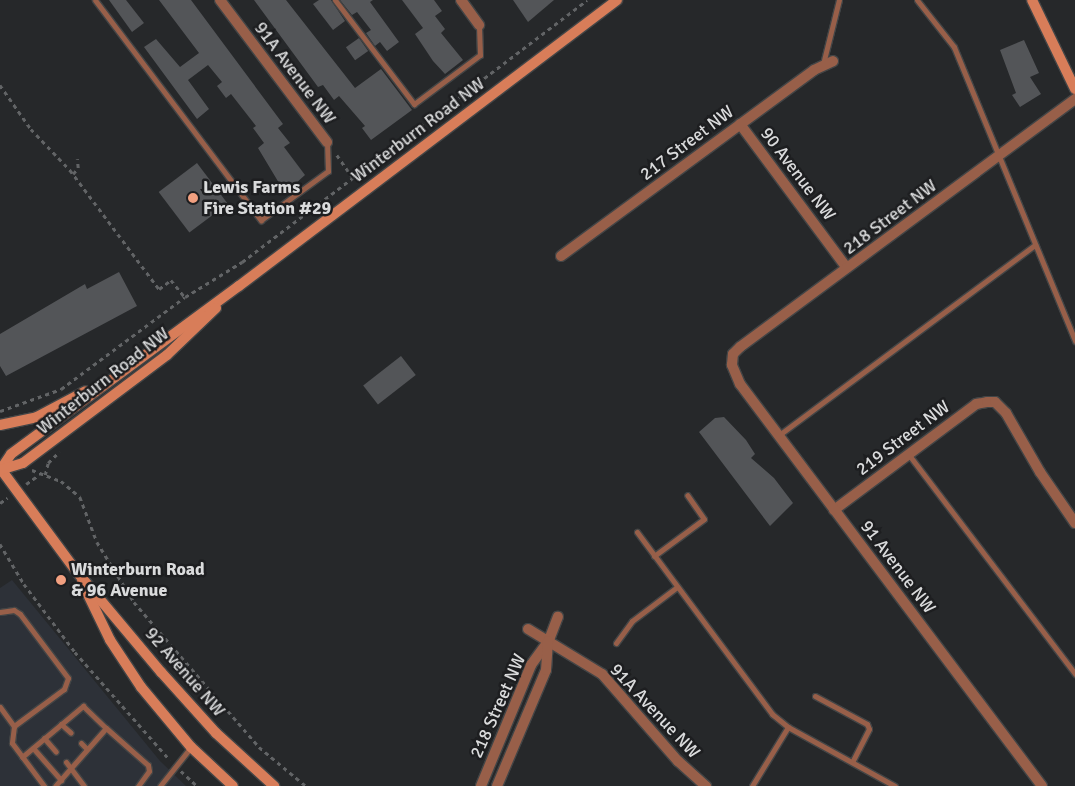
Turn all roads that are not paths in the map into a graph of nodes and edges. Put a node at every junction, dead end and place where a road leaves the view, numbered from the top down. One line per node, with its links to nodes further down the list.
1 (96, 0): 15 (lane)
2 (220, 0): 15 (street, 91A Avenue NW)
3 (334, 0): 9 (lane)
4 (461, 0): 9 (street)
5 (617, 0): 20 (main road, Winterburn Road NW)
6 (839, 0): 11 (lane)
7 (917, 0): 16 (lane)
8 (1032, 0): 12 (main road)
9 (479, 25)
10 (833, 61): 11 (street, 217 Street NW)
11 (823, 64): 14 (street, 217 Street NW)
12 (1075, 89)
13 (1075, 99): 16 (street, 218 Street NW)
14 (740, 124): 18 (street, 217 Street NW); 19 (street, 90 Avenue NW)
15 (327, 142)
16 (998, 156): 17 (lane); 19 (street, 218 Street NW)
17 (1035, 245): 21 (lane); 25 (lane)
18 (562, 256)
19 (848, 268): 22 (street, 218 Street NW)
20 (239, 286): 23 (main road, Winterburn Road NW); 27 (main road, Winterburn Road NW)
21 (1075, 341)
22 (732, 365): 25 (street, 91 Avenue NW)
23 (112, 378): 24 (main road); 27 (main road, Winterburn Road NW)
24 (0, 425)
25 (778, 435): 29 (street, 91 Avenue NW)
26 (909, 455): 29 (street, 219 Street NW); 30 (street, 219 Street NW); 40 (lane)
27 (0, 469): 33 (main road, 92 Avenue NW)
28 (687, 495): 32 (lane)
29 (834, 510): 71 (street, 91 Avenue NW)
30 (1075, 523)
31 (637, 532): 32 (lane)
32 (654, 556): 34 (lane)
33 (77, 572): 50 (main road, 92 Avenue NW); 65 (main road, 92 Avenue NW)
34 (678, 587): 39 (lane); 45 (lane)
35 (0, 612): 44 (lane)
36 (558, 617): 38 (street, 218 Street NW)
37 (528, 630): 38 (street, 91A Avenue NW)
38 (549, 640): 66 (street, 218 Street NW); 67 (street, 218 Street NW); 68 (street, 91A Avenue NW)
39 (616, 642)
40 (1075, 674)
41 (815, 696): 56 (lane)
42 (0, 707): 44 (lane)
43 (61, 724): 46 (lane); 47 (lane); 48 (lane)
44 (14, 726): 54 (lane)
45 (788, 727): 56 (lane); 69 (lane)
46 (106, 728): 52 (lane); 62 (lane)
47 (71, 733)
48 (44, 738): 51 (lane); 53 (lane)
49 (81, 743): 52 (lane)
50 (190, 747): 63 (lane); 64 (main road, 92 Avenue NW)
51 (33, 748): 54 (lane); 58 (lane)
52 (87, 749): 57 (lane)
53 (56, 752)
54 (22, 757): 59 (lane)
55 (66, 762): 57 (lane)
56 (852, 762): 70 (lane)
57 (71, 768): 58 (lane); 61 (lane)
58 (61, 780): 60 (lane)
59 (44, 786)
60 (55, 786)
61 (84, 786)
62 (138, 786)
63 (160, 786)
64 (233, 786)
65 (274, 786)
66 (481, 786)
67 (497, 786)
68 (706, 786)
69 (752, 786)
70 (895, 786)
71 (1042, 786)

